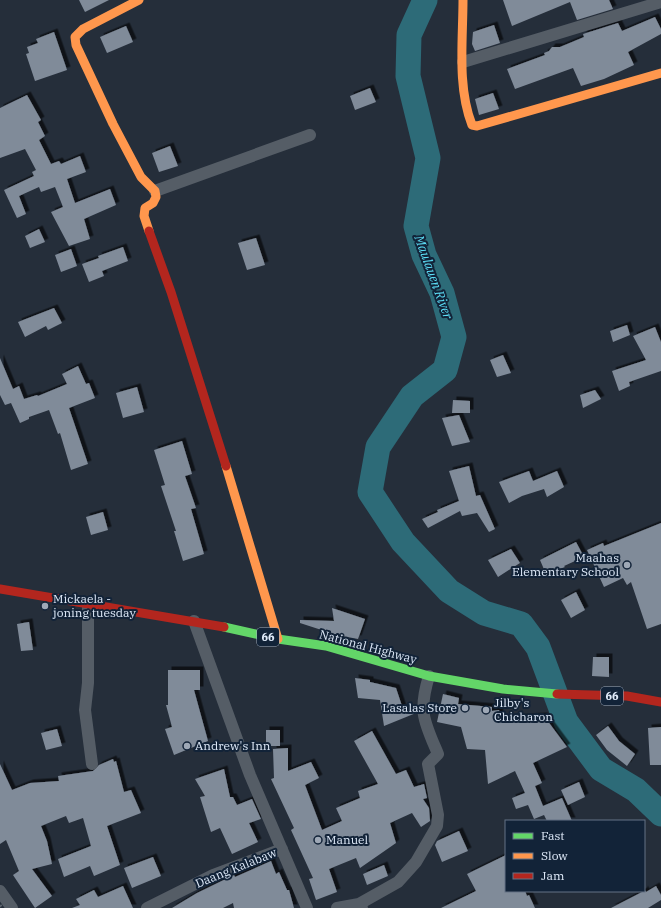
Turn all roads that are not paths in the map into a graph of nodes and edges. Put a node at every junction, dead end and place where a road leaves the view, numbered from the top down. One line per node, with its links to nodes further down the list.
1 (139, 0): 7 (street)
2 (463, 0): 4 (street)
3 (661, 2): 4 (street)
4 (463, 62): 5 (street)
5 (661, 73)
6 (310, 135): 7 (street)
7 (155, 191): 11 (street)
8 (0, 589): 9 (street, National Highway / 66)
9 (88, 603): 10 (street, National Highway / 66); 14 (street)
10 (194, 620): 11 (street, National Highway / 66); 15 (street)
11 (278, 639): 12 (street, National Highway / 66)
12 (429, 676): 13 (street, National Highway / 66); 17 (street)
13 (661, 702)
14 (92, 764)
15 (282, 849): 19 (street, Daang Kalabaw); 20 (street)
16 (0, 891): 18 (street)
17 (360, 906): 21 (street)
18 (12, 908)
19 (147, 908)
20 (307, 908)
21 (337, 908)

